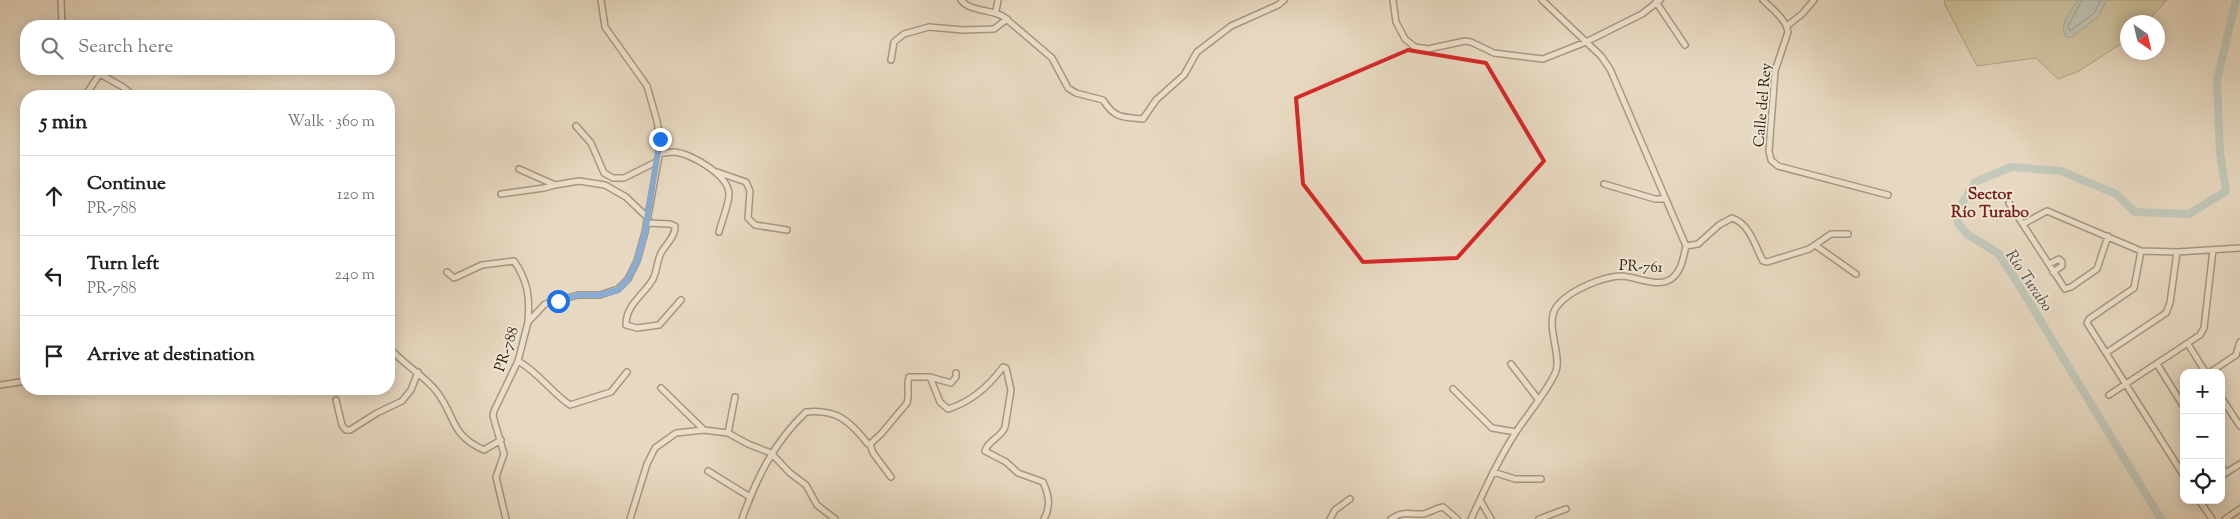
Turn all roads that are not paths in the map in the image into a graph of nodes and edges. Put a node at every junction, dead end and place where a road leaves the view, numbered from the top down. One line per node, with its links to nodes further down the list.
1 (61, 0): 13 (street)
2 (601, 0): 22 (street, PR-788 / PR-788)
3 (961, 0): 11 (street)
4 (998, 0): 11 (street)
5 (1284, 0): 12 (street)
6 (1393, 0): 15 (street)
7 (1542, 0): 15 (street)
8 (1763, 0): 14 (street)
9 (1814, 0): 14 (street)
10 (1658, 1): 15 (street); 16 (street)
11 (996, 11): 12 (street)
12 (1007, 19): 17 (street)
13 (62, 20)
14 (1787, 26): 29 (street, Calle del Rey)
15 (1586, 42): 30 (street)
16 (1685, 46)
17 (891, 60)
18 (98, 75): 19 (street); 20 (street)
19 (89, 90)
20 (127, 90)
21 (576, 126): 23 (street)
22 (659, 154): 23 (street, PR-788 / PR-788); 25 (street)
23 (656, 162): 32 (street, PR-788 / PR-788)
24 (518, 169): 26 (street)
25 (715, 172): 34 (street); 35 (street)
26 (555, 184): 28 (street); 32 (street)
27 (1604, 184): 30 (street)
28 (501, 194)
29 (1888, 195)
30 (1666, 199): 39 (street)
31 (2009, 203): 33 (street)
32 (648, 220): 48 (street); 49 (street, PR-788 / PR-788)
33 (2023, 224): 37 (street); 44 (street)
34 (787, 230)
35 (719, 232)
36 (1848, 234): 38 (street)
37 (2108, 236): 42 (street); 46 (street)
38 (1815, 245): 39 (street); 47 (street)
39 (1686, 246): 71 (street, PR-761 / PR-761)
40 (2240, 248): 41 (street)
41 (2214, 250): 43 (street); 51 (street)
42 (2141, 251): 43 (street); 52 (street)
43 (2177, 252): 52 (street)
44 (2049, 264): 46 (street); 46 (street)
45 (447, 272): 49 (street)
46 (2053, 272)
47 (1856, 274)
48 (681, 300)
49 (528, 322): 55 (street, PR-788 / PR-788)
50 (2240, 342): 54 (street)
51 (2188, 344): 57 (street); 58 (street)
52 (2106, 353): 65 (street)
53 (395, 354): 60 (street)
54 (2238, 358): 59 (street)
55 (518, 361): 61 (street); 79 (street, PR-788 / PR-788)
56 (1511, 364): 71 (street)
57 (2157, 364): 65 (street); 73 (street)
58 (2205, 369)
59 (2216, 369)
60 (418, 372): 72 (street); 79 (street)
61 (627, 372)
62 (956, 372): 63 (street)
63 (930, 377): 80 (street); 99 (street)
64 (20, 382): 66 (street)
65 (2125, 384): 69 (street); 83 (street)
66 (0, 385)
67 (661, 388): 76 (street)
68 (1453, 389): 77 (street)
69 (2109, 395)
70 (735, 397): 78 (street)
71 (1538, 399): 77 (street, PR-761 / PR-761)
72 (336, 400)
73 (2180, 401)
74 (2225, 403): 75 (street)
75 (2240, 426)
76 (704, 430): 78 (street); 96 (street)
77 (1516, 432): 85 (street, PR-761 / PR-761)
78 (728, 433): 81 (street)
79 (501, 440): 95 (street, PR-788 / PR-788)
80 (870, 444): 81 (street); 87 (street)
81 (771, 453): 89 (street); 98 (street)
82 (2240, 464): 86 (street)
83 (2180, 470)
84 (708, 471): 89 (street)
85 (1493, 472): 88 (street); 91 (street, PR-761 / PR-761)
86 (2225, 474)
87 (891, 476)
88 (1541, 479)
89 (750, 497): 97 (street)
90 (1350, 499): 100 (street)
91 (1480, 500): 103 (street, PR-761 / PR-761); 104 (street)
92 (2203, 504): 106 (street)
93 (1566, 509): 105 (street)
94 (2240, 510): 107 (street)
95 (506, 519)
96 (630, 519)
97 (742, 519)
98 (835, 519)
99 (1044, 519)
100 (1330, 519)
101 (1391, 519): 102 (street)
102 (1457, 519)
103 (1471, 519)
104 (1491, 519)
105 (1539, 519)
106 (2212, 519)
107 (2225, 519)

